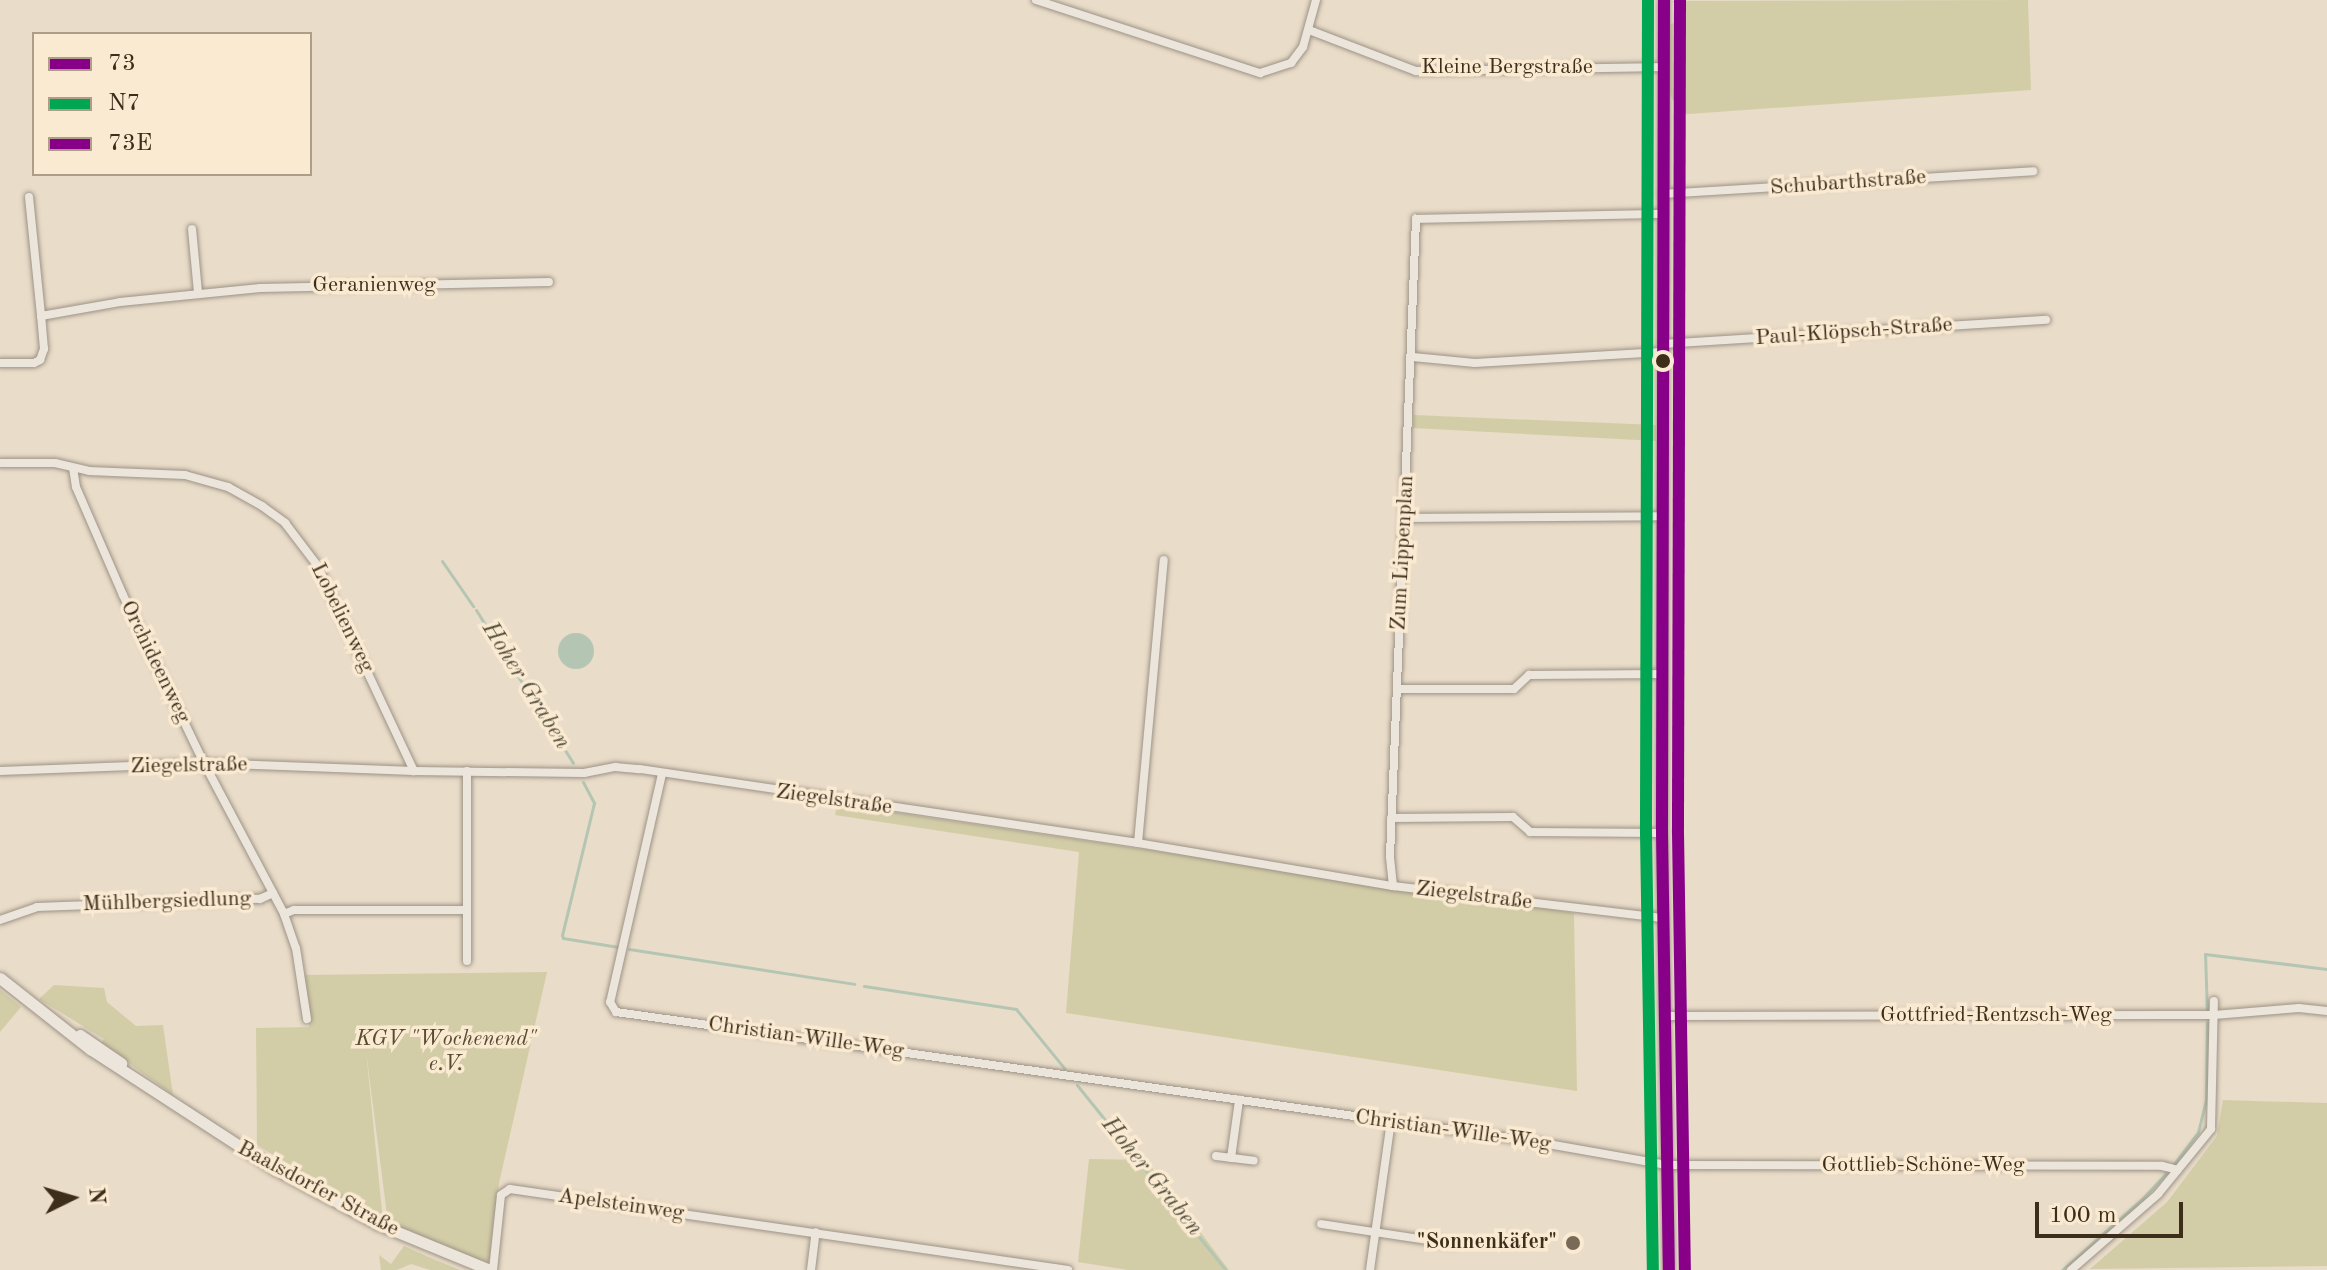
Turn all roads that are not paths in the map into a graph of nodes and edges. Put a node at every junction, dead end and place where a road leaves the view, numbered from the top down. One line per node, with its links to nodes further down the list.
1 (1036, 0): 4 (street)
2 (1316, 0): 4 (street)
3 (1664, 0): 5 (street)
4 (1309, 30): 5 (street, Kleine Bergstraße)
5 (1663, 67): 7 (street)
6 (2033, 171): 7 (street, Schubarthstraße)
7 (1662, 194): 9 (street)
8 (29, 197): 13 (street)
9 (1662, 214): 15 (street); 16 (street, Zum Lippenplan)
10 (192, 229): 12 (street)
11 (549, 282): 12 (street, Geranienweg)
12 (198, 293): 13 (street, Geranienweg)
13 (41, 316): 17 (street)
14 (2046, 320): 15 (street, Paul-Klöpsch-Straße)
15 (1662, 348): 16 (street, Paul-Klöpsch-Straße); 20 (street)
16 (1413, 357): 21 (street, Zum Lippenplan)
17 (0, 363)
18 (0, 463): 19 (street, Lobelienweg)
19 (73, 468): 25 (street, Orchideenweg); 27 (street, Lobelienweg)
20 (1662, 516): 21 (street); 23 (street)
21 (1404, 518): 24 (street, Zum Lippenplan)
22 (1164, 560): 32 (street)
23 (1662, 674): 24 (street); 31 (street)
24 (1397, 689): 30 (street, Zum Lippenplan)
25 (204, 763): 26 (street, Ziegelstraße); 27 (street, Ziegelstraße); 34 (street, Orchideenweg)
26 (0, 771)
27 (414, 771): 28 (street, Ziegelstraße)
28 (467, 771): 29 (street, Ziegelstraße); 35 (street)
29 (662, 774): 32 (street, Ziegelstraße); 46 (street, Christian-Wille-Weg)
30 (1391, 818): 31 (street); 33 (street, Zum Lippenplan)
31 (1662, 833): 37 (street)
32 (1138, 843): 33 (street, Ziegelstraße)
33 (1393, 886): 37 (street, Ziegelstraße)
34 (273, 893): 36 (street, Mühlbergsiedlung); 38 (street, Mühlbergsiedlung)
35 (467, 910): 36 (street, Mühlbergsiedlung); 39 (street)
36 (284, 914): 45 (street)
37 (1662, 918): 44 (street)
38 (0, 920)
39 (467, 961)
40 (0, 978): 57 (main road, Baalsdorfer Straße)
41 (2214, 1001): 43 (street)
42 (2327, 1011): 43 (street, Gottfried-Rentzsch-Weg)
43 (2214, 1015): 44 (street, Gottfried-Rentzsch-Weg); 52 (street)
44 (1665, 1016): 51 (street)
45 (307, 1019)
46 (1239, 1100): 47 (street, Christian-Wille-Weg); 49 (street)
47 (1391, 1121): 51 (street, Christian-Wille-Weg); 54 (street)
48 (1216, 1156): 49 (street)
49 (1231, 1158): 50 (street)
50 (1254, 1161)
51 (1667, 1165): 52 (street, Gottlieb-Schöne-Weg); 61 (street)
52 (2178, 1170): 62 (street)
53 (1321, 1224): 54 (street)
54 (1376, 1231): 56 (street); 60 (street)
55 (816, 1232): 57 (street, Apelsteinweg); 58 (street); 59 (street, Apelsteinweg)
56 (1454, 1244)
57 (491, 1270)
58 (811, 1270)
59 (1068, 1270)
60 (1370, 1270)
61 (1669, 1270)
62 (2071, 1270)

